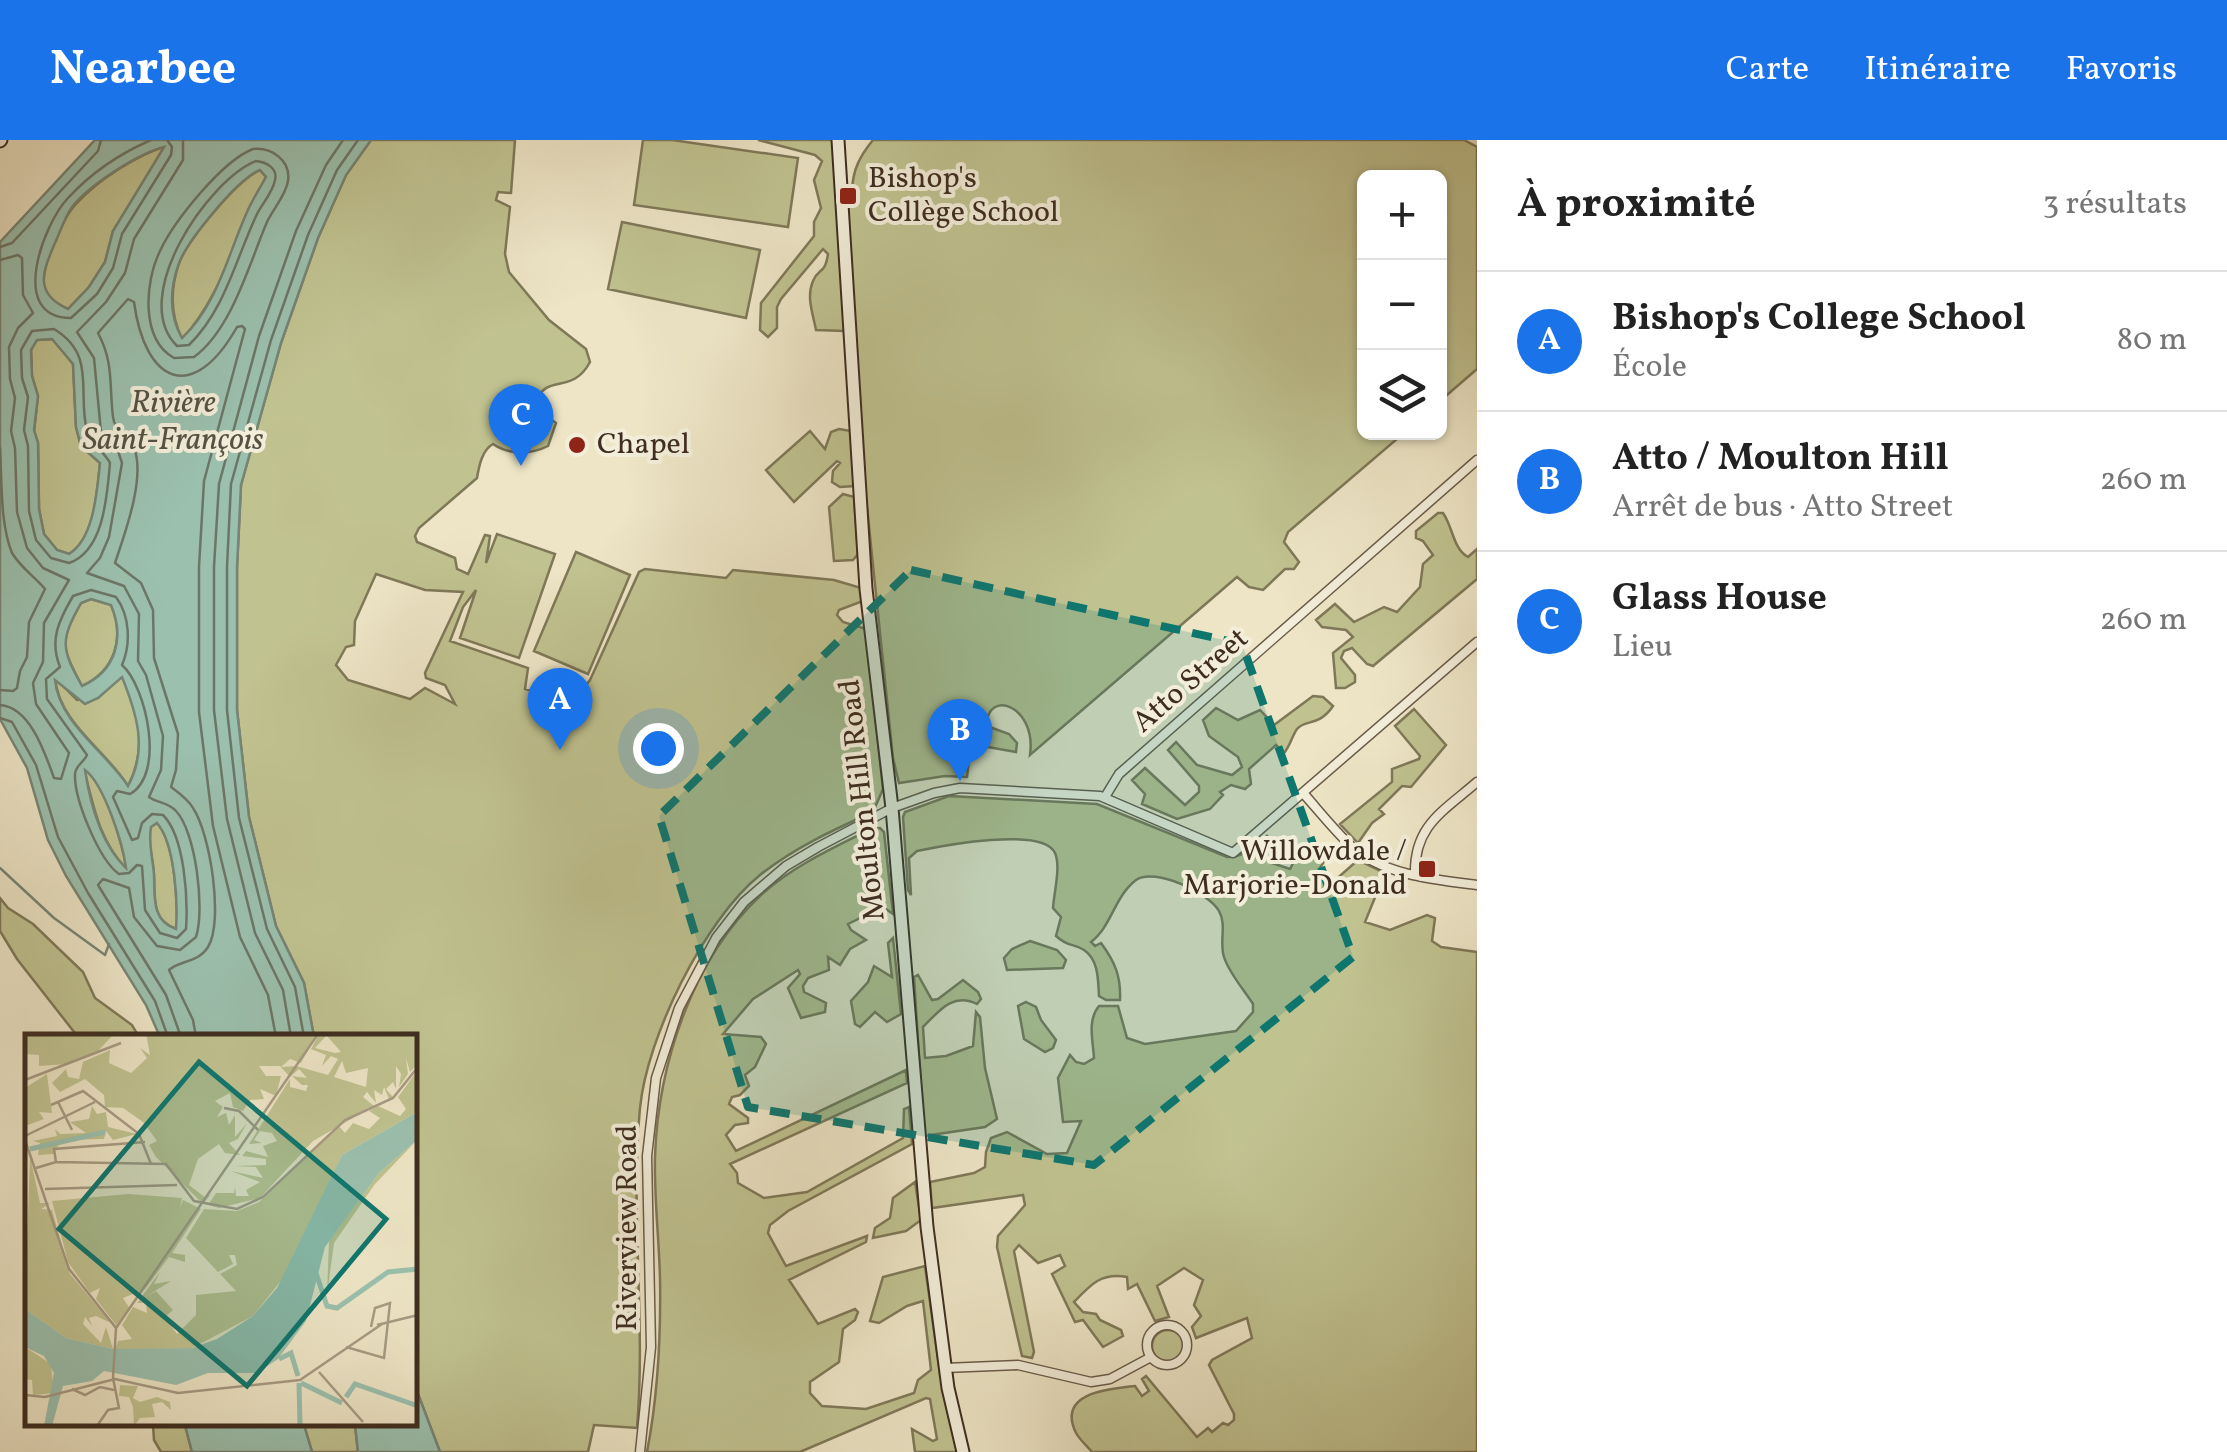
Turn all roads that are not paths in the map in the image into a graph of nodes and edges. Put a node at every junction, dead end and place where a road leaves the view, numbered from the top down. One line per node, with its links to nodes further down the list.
1 (838, 140): 7 (street, Moulton Hill Road)
2 (1477, 460): 6 (street, Atto Street)
3 (1477, 642): 5 (street)
4 (1477, 782): 8 (street)
5 (1304, 794): 6 (street); 8 (street)
6 (1105, 797): 7 (street)
7 (892, 808): 11 (street, Moulton Hill Road); 12 (street, Riverview Road)
8 (1415, 874): 9 (street)
9 (1477, 885)
10 (1151, 1358): 10 (street); 11 (street)
11 (945, 1368): 13 (street, Moulton Hill Road)
12 (640, 1452)
13 (963, 1452)

